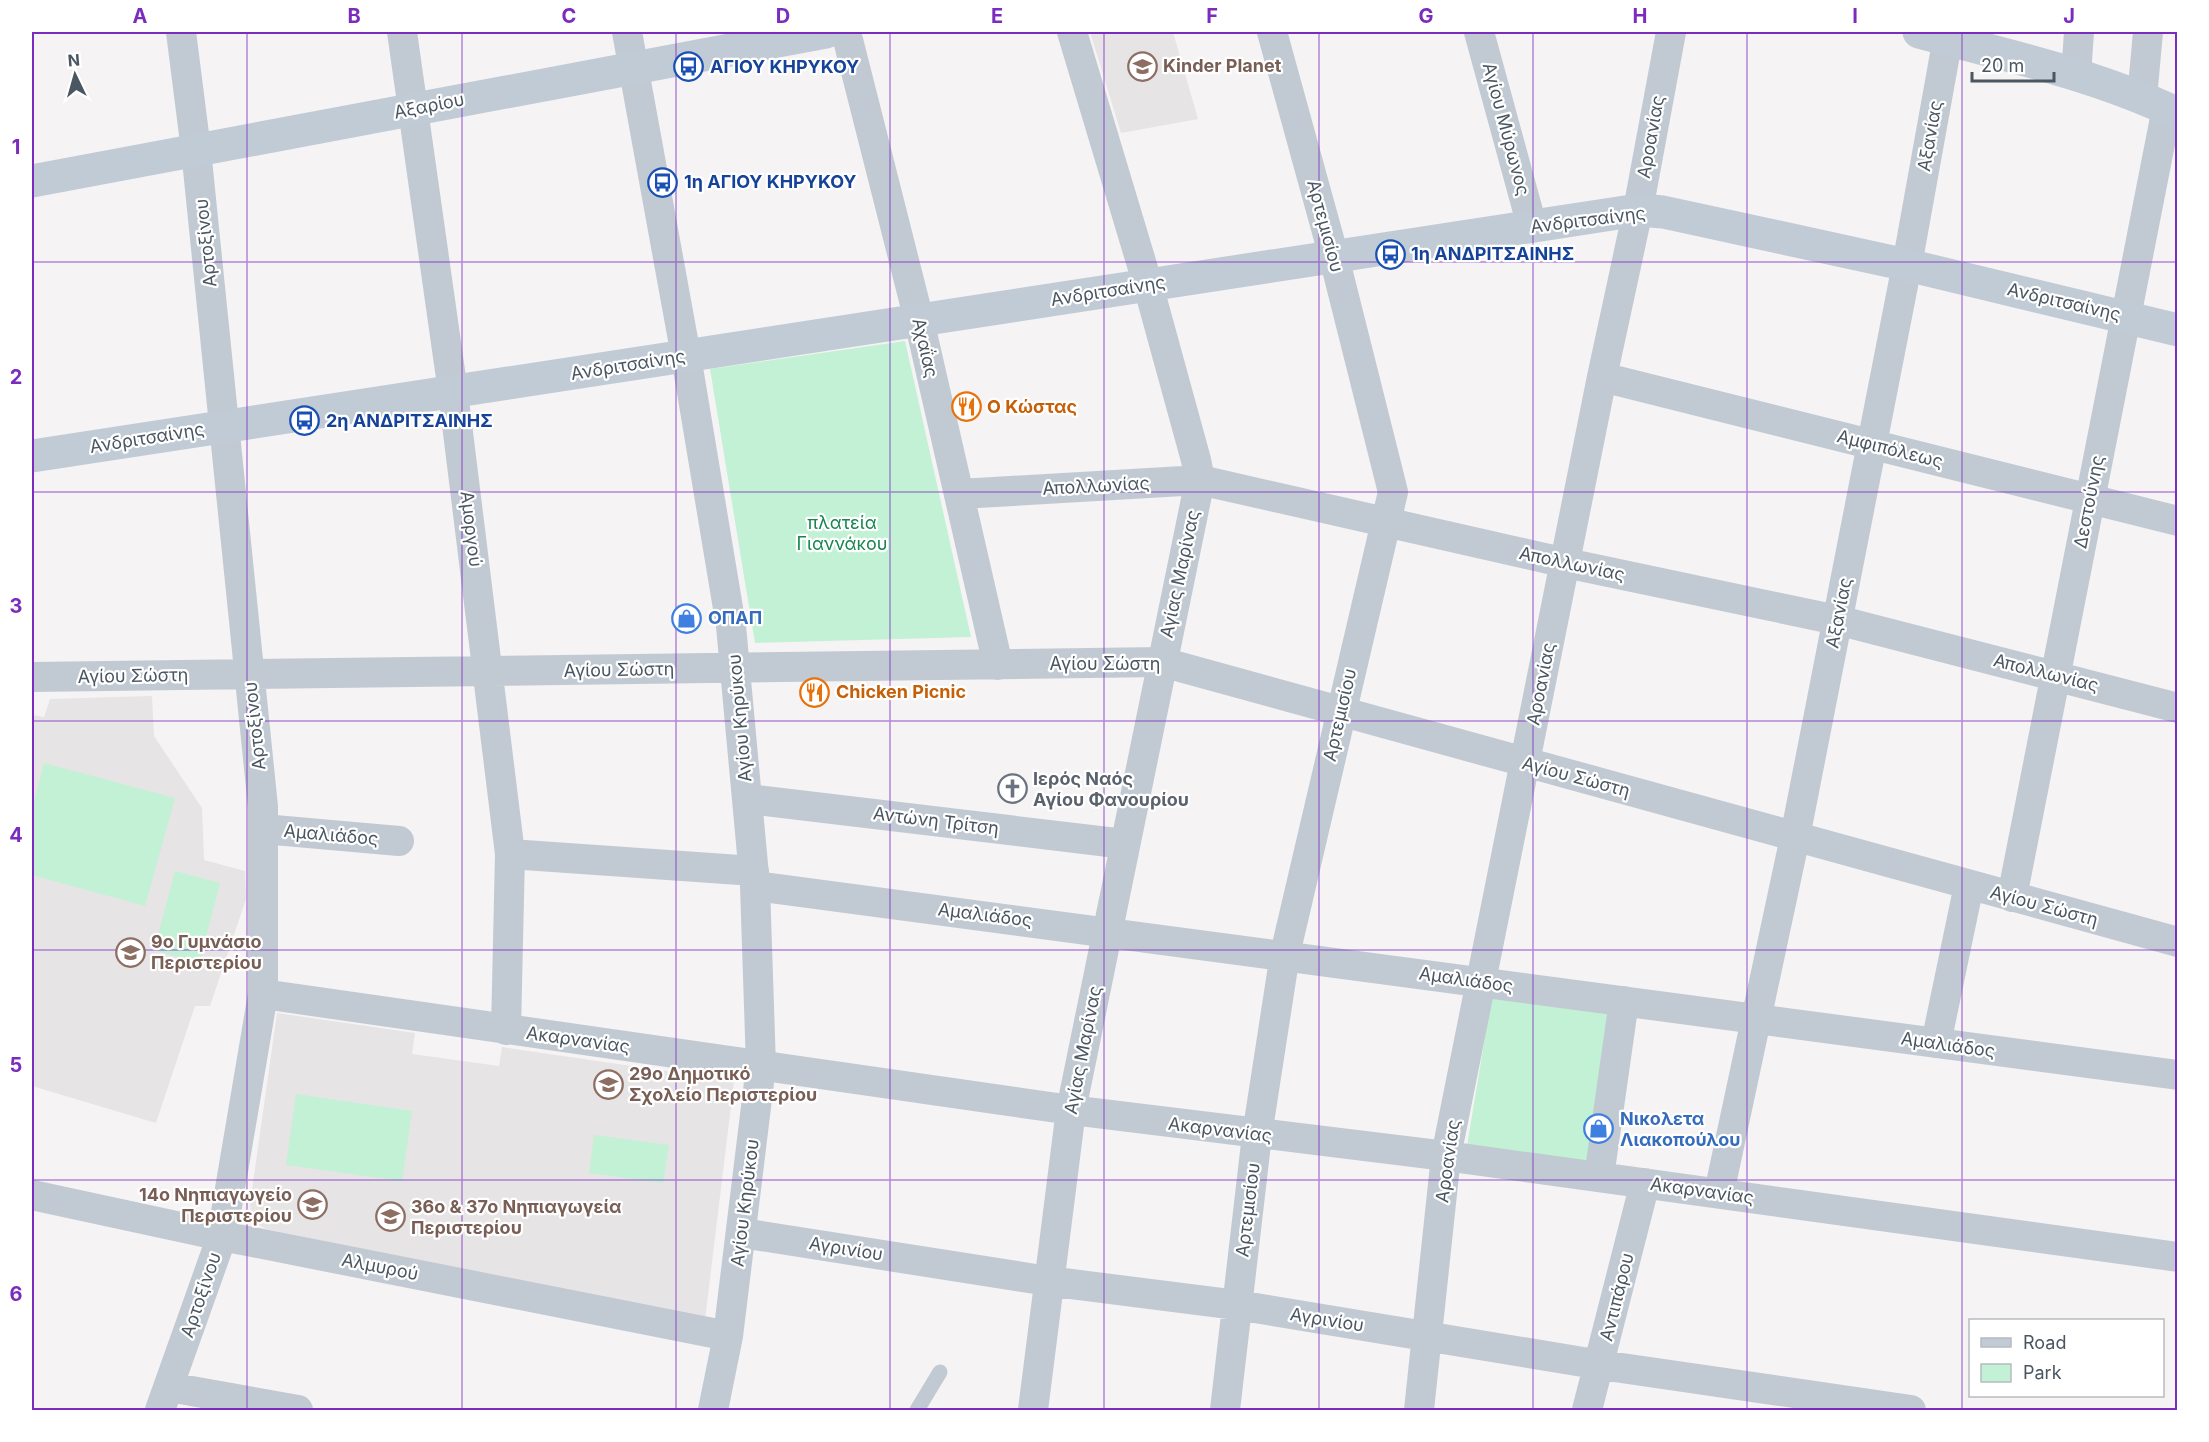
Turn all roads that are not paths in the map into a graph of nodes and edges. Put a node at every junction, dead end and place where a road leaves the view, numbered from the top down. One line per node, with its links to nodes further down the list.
1 (181, 32): 17 (street, Αρτοξίνου)
2 (402, 32): 16 (street, Αμοργού)
3 (627, 32): 13 (street, Αγίου Κηρύκου)
4 (826, 32): 13 (street, Αξαρίου)
5 (846, 32): 25 (street, Αχαΐας)
6 (1071, 32): 23 (street, Αγίας Μαρίνας)
7 (1272, 32): 21 (street, Αρτεμισίου)
8 (1479, 32): 20 (street, Αγίου Μύρωνος)
9 (1671, 32): 19 (street, Αροανίας)
10 (2079, 32): 14 (street)
11 (2148, 32): 15 (street, Δεστούνης)
12 (1939, 34): 14 (street); 22 (street, Αξανίας)
13 (634, 68): 16 (street, Αξαρίου); 27 (street, Αγίου Κηρύκου)
14 (2076, 76): 15 (street)
15 (2162, 107): 24 (street, Δεστούνης)
16 (414, 109): 17 (street, Αξαρίου); 29 (street, Αμοργού)
17 (196, 150): 18 (street, Αξαρίου); 30 (street, Αρτοξίνου)
18 (32, 181)
19 (1638, 210): 20 (street, Ανδριτσαίνης); 22 (street, Ανδριτσαίνης); 28 (street, Αροανίας)
20 (1532, 226): 21 (street, Ανδριτσαίνης)
21 (1334, 257): 23 (street, Ανδριτσαίνης); 37 (street, Αρτεμισίου)
22 (1907, 265): 24 (street, Ανδριτσαίνης); 31 (street, Αξανίας)
23 (1148, 285): 25 (street, Ανδριτσαίνης); 33 (street, Αγίας Μαρίνας)
24 (2126, 317): 26 (street, Ανδριτσαίνης); 35 (street, Δεστούνης)
25 (919, 320): 27 (street, Ανδριτσαίνης); 34 (street, Αχαΐας)
26 (2178, 330)
27 (686, 356): 29 (street, Ανδριτσαίνης); 42 (street, Αγίου Κηρύκου)
28 (1602, 377): 31 (street, Αμφιπόλεως); 38 (street, Αροανίας)
29 (453, 392): 30 (street, Ανδριτσαίνης); 43 (street, Αμοργού)
30 (224, 426): 32 (street, Ανδριτσαίνης); 44 (street, Αρτοξίνου)
31 (1872, 445): 35 (street, Αμφιπόλεως); 39 (street, Αξανίας)
32 (32, 456)
33 (1200, 480): 34 (street, Απολλωνίας); 37 (street, Απολλωνίας); 40 (street, Αγίας Μαρίνας)
34 (960, 494): 41 (street, Αχαΐας)
35 (2090, 499): 36 (street, Αμφιπόλεως); 45 (street, Δεστούνης)
36 (2178, 521)
37 (1387, 524): 38 (street, Απολλωνίας); 48 (street, Αρτεμισίου)
38 (1566, 563): 39 (street, Απολλωνίας); 49 (street, Αροανίας)
39 (1837, 620): 45 (street, Απολλωνίας); 52 (street, Αξανίας)
40 (1162, 662): 41 (street, Αγίου Σώστη); 48 (street, Αγίου Σώστη); 54 (street, Αγίας Μαρίνας)
41 (998, 665): 42 (street, Αγίου Σώστη)
42 (736, 668): 43 (street, Αγίου Σώστη); 50 (street, Αγίου Κηρύκου)
43 (490, 671): 44 (street, Αγίου Σώστη); 55 (street, Αμοργού)
44 (250, 674): 46 (street, Αγίου Σώστη); 51 (street, Αρτοξίνου)
45 (2055, 675): 47 (street, Απολλωνίας); 58 (street, Δεστούνης)
46 (32, 677)
47 (2178, 708)
48 (1341, 712): 49 (street, Αγίου Σώστη); 61 (street, Αρτεμισίου)
49 (1525, 763): 52 (street, Αγίου Σώστη); 62 (street, Αροανίας)
50 (748, 799): 54 (street, Αντώνη Τρίτση); 56 (street, Αγίου Κηρύκου)
51 (263, 829): 53 (street, Αμαλιάδος); 63 (street, Αρτοξίνου)
52 (1795, 837): 57 (street, Αγίου Σώστη); 65 (street, Αξανίας)
53 (399, 841)
54 (1125, 844): 59 (street, Αγίας Μαρίνας)
55 (510, 854): 56 (street, Αμαλιάδος); 66 (street, Αμοργού)
56 (755, 878): 59 (street, Αμαλιάδος); 68 (street, Αγίου Κηρύκου)
57 (1969, 885): 58 (street, Αγίου Σώστη); 67 (street)
58 (2012, 897): 60 (street, Αγίου Σώστη)
59 (1106, 931): 61 (street, Αμαλιάδος); 70 (street, Αγίας Μαρίνας)
60 (2178, 942)
61 (1285, 954): 62 (street, Αμαλιάδος); 71 (street, Αρτεμισίου)
62 (1480, 982): 64 (street, Αμαλιάδος); 72 (street, Αροανίας)
63 (263, 994): 66 (street, Ακαρνανίας); 78 (street, Αρτοξίνου)
64 (1624, 1001): 65 (street, Αμαλιάδος); 73 (street)
65 (1755, 1019): 67 (street, Αμαλιάδος); 75 (street, Αξανίας)
66 (506, 1030): 68 (street, Ακαρνανίας)
67 (1936, 1043): 69 (street, Αμαλιάδος)
68 (761, 1066): 70 (street, Ακαρνανίας); 77 (street, Αγίου Κηρύκου)
69 (2178, 1075)
70 (1071, 1110): 71 (street, Ακαρνανίας); 80 (street, Αγίας Μαρίνας)
71 (1257, 1135): 72 (street, Ακαρνανίας); 81 (street, Αρτεμισίου)
72 (1446, 1156): 73 (street, Ακαρνανίας); 82 (street, Αροανίας)
73 (1599, 1177): 74 (street, Ακαρνανίας)
74 (1646, 1183): 75 (street, Ακαρνανίας); 84 (street, Αντιπάρου)
75 (1719, 1193): 79 (street, Ακαρνανίας)
76 (32, 1195): 78 (street, Αλμυρού)
77 (742, 1233): 80 (street, Αγρινίου); 83 (street, Αγίου Κηρύκου)
78 (222, 1236): 83 (street, Αλμυρού); 86 (street, Αρτοξίνου)
79 (2178, 1257)
80 (1047, 1281): 81 (street, Αγρινίου); 91 (street, Αγίας Μαρίνας)
81 (1237, 1305): 82 (street, Αγρινίου); 92 (street, Αρτεμισίου)
82 (1428, 1335): 84 (street, Αγρινίου); 93 (street, Αροανίας)
83 (728, 1336): 89 (street, Αγίου Κηρύκου)
84 (1601, 1365): 94 (street, Αντιπάρου); 95 (street, Αγρινίου)
85 (940, 1372): 90 (lane)
86 (164, 1399): 87 (street)
87 (259, 1407): 88 (street)
88 (298, 1410)
89 (713, 1410)
90 (917, 1410)
91 (1033, 1410)
92 (1225, 1410)
93 (1419, 1410)
94 (1587, 1410)
95 (1911, 1410)

